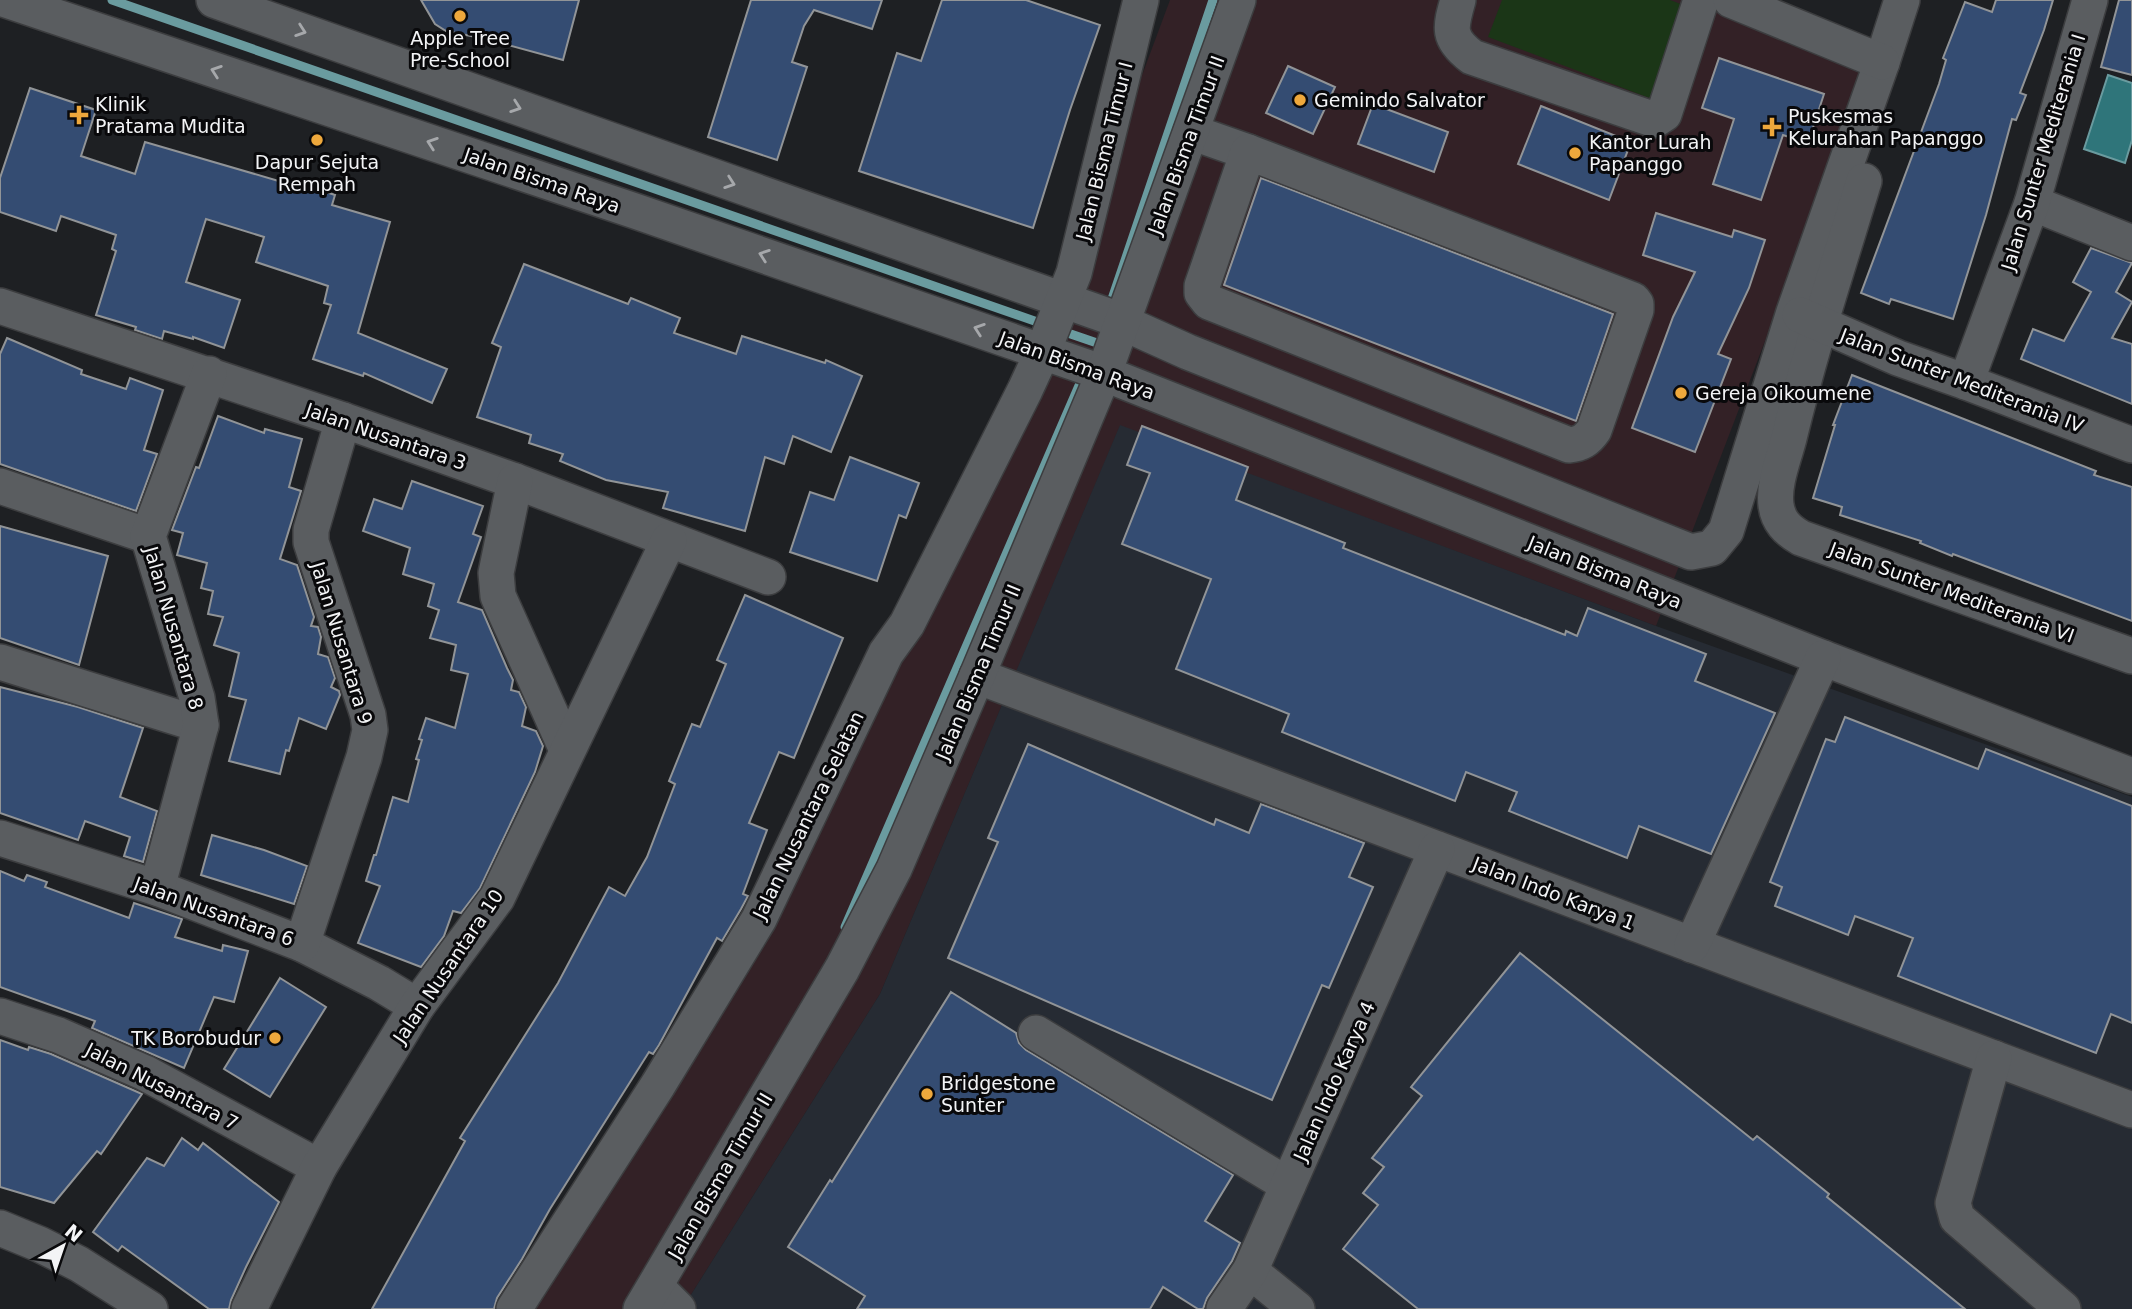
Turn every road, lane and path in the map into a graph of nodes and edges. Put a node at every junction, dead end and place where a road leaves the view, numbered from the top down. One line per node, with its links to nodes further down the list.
1 (6, 0): 21 (street, Jalan Bisma Raya, one-way to 1)
2 (214, 0): 17 (street, one-way to 17)
3 (1238, 0): 12 (street, Jalan Bisma Timur II)
4 (1458, 0): 5 (street)
5 (1701, 0)
6 (1731, 0): 11 (street)
7 (1902, 0): 11 (street)
8 (1921, 0): 19 (street)
9 (2090, 0): 14 (street, Jalan Sunter Mediterania I)
10 (1138, 1): 17 (street, Jalan Bisma Timur I)
11 (1882, 62): 19 (street)
12 (1191, 132): 13 (street); 20 (street, Jalan Bisma Timur II)
13 (1248, 152): 16 (street); 16 (street)
14 (2032, 203): 15 (street); 25 (street, Jalan Sunter Mediterania I)
15 (2132, 243)
16 (1209, 302): 22 (street)
17 (1066, 305): 20 (street); 21 (street, Jalan Nusantara Selatan)
18 (0, 306): 24 (street, Jalan Nusantara 3)
19 (1806, 318): 22 (street); 25 (street, Jalan Sunter Mediterania IV); 33 (street, Jalan Sunter Mediterania VI)
20 (1115, 319): 22 (street); 23 (street, Jalan Bisma Timur II)
21 (1047, 350): 23 (street, Jalan Bisma Raya); 57 (street, Jalan Nusantara Selatan)
22 (1188, 352)
23 (1099, 371): 34 (street, Jalan Bisma Raya); 36 (street, Jalan Bisma Timur II)
24 (209, 374): 26 (street, Jalan Nusantara 3); 30 (street, Jalan Nusantara 8)
25 (1966, 382): 27 (street, Jalan Sunter Mediterania IV)
26 (343, 420): 28 (street, Jalan Nusantara 3); 43 (street, Jalan Nusantara 9)
27 (2132, 446)
28 (514, 481): 31 (street, Jalan Nusantara 3); 38 (street)
29 (0, 486): 30 (street)
30 (148, 536): 37 (street, Jalan Nusantara 8)
31 (669, 540): 32 (street, Jalan Nusantara 3); 38 (street, Jalan Nusantara 10)
32 (768, 577)
33 (2132, 656)
34 (1823, 658): 39 (street, Jalan Bisma Raya); 44 (street)
35 (0, 662): 37 (street)
36 (977, 676): 41 (street, Jalan Indo Karya 1); 54 (street, Jalan Bisma Timur II)
37 (201, 725): 42 (street, Jalan Nusantara 8)
38 (567, 750): 45 (street, Jalan Nusantara 10)
39 (2132, 776)
40 (0, 838): 42 (street, Jalan Nusantara 6)
41 (1437, 849): 44 (street, Jalan Indo Karya 1); 51 (street, Jalan Indo Karya 4)
42 (157, 888): 43 (street, Jalan Nusantara 6)
43 (302, 944): 45 (street, Jalan Nusantara 6)
44 (1692, 945): 48 (street, Jalan Indo Karya 1)
45 (417, 1006): 50 (street, Jalan Nusantara 10)
46 (0, 1016): 50 (street, Jalan Nusantara 7)
47 (1036, 1033): 51 (street)
48 (1994, 1058): 49 (street, Jalan Indo Karya 1); 60 (street)
49 (2132, 1110)
50 (319, 1167): 56 (street, Jalan Nusantara 10)
51 (1288, 1185): 53 (street, Jalan Indo Karya 4)
52 (0, 1228): 55 (street)
53 (1250, 1271): 58 (street, Jalan Indo Karya 4); 59 (street)
54 (659, 1302)
55 (150, 1309)
56 (249, 1309)
57 (514, 1309)
58 (1224, 1309)
59 (1297, 1309)
60 (2063, 1309)

